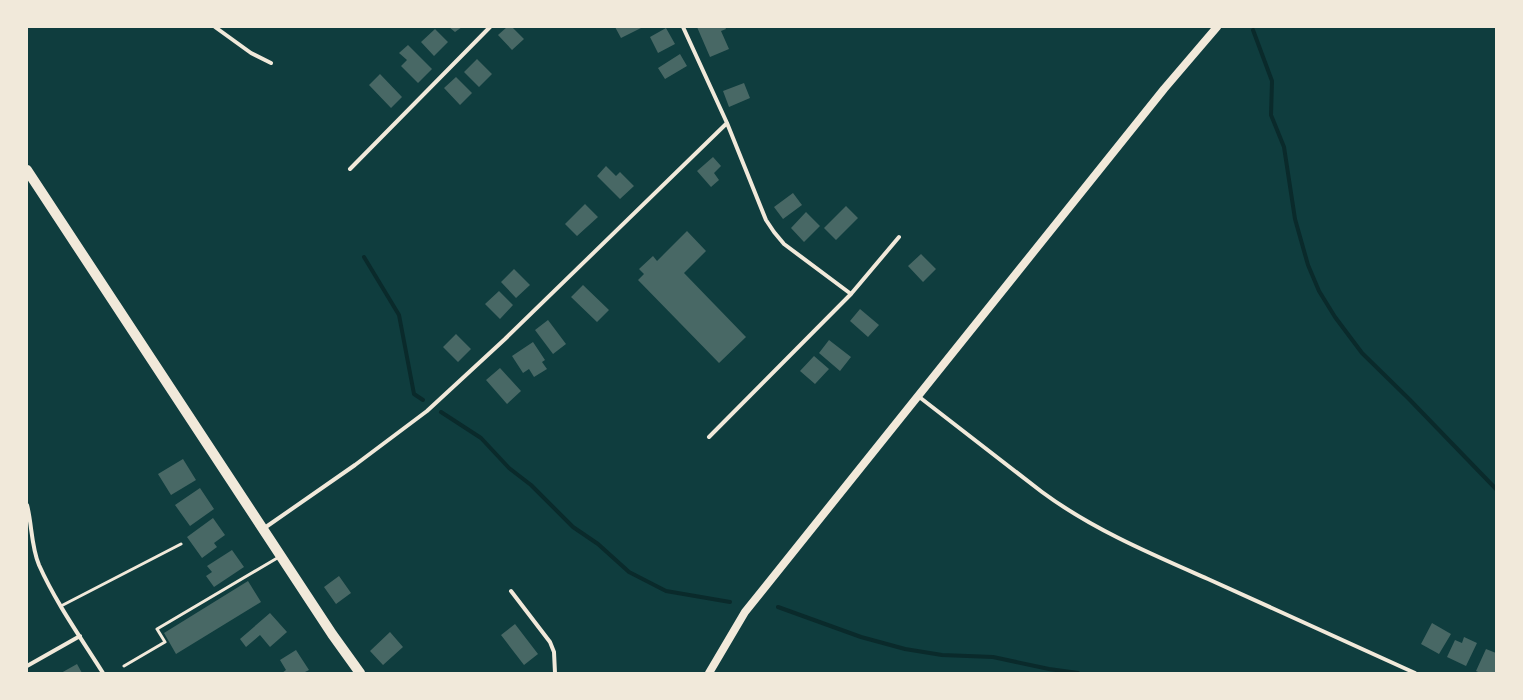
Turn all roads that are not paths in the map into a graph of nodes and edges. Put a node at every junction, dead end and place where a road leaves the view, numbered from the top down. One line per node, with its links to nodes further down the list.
1 (215, 27): 5 (street)
2 (490, 27): 7 (street)
3 (684, 27): 6 (street)
4 (1217, 27): 11 (main road)
5 (271, 63)
6 (727, 123): 10 (street); 14 (street)
7 (350, 169)
8 (27, 170): 14 (main road)
9 (899, 237): 10 (street)
10 (851, 294): 12 (street)
11 (918, 396): 25 (main road); 26 (street)
12 (709, 438)
13 (27, 505): 18 (street)
14 (263, 529): 16 (main road)
15 (181, 544): 18 (lane)
16 (281, 556): 21 (lane); 23 (main road)
17 (511, 591): 24 (street)
18 (62, 606): 19 (street)
19 (80, 636): 20 (street); 22 (street)
20 (27, 666)
21 (124, 666)
22 (103, 673)
23 (360, 673)
24 (555, 673)
25 (709, 673)
26 (1415, 673)

